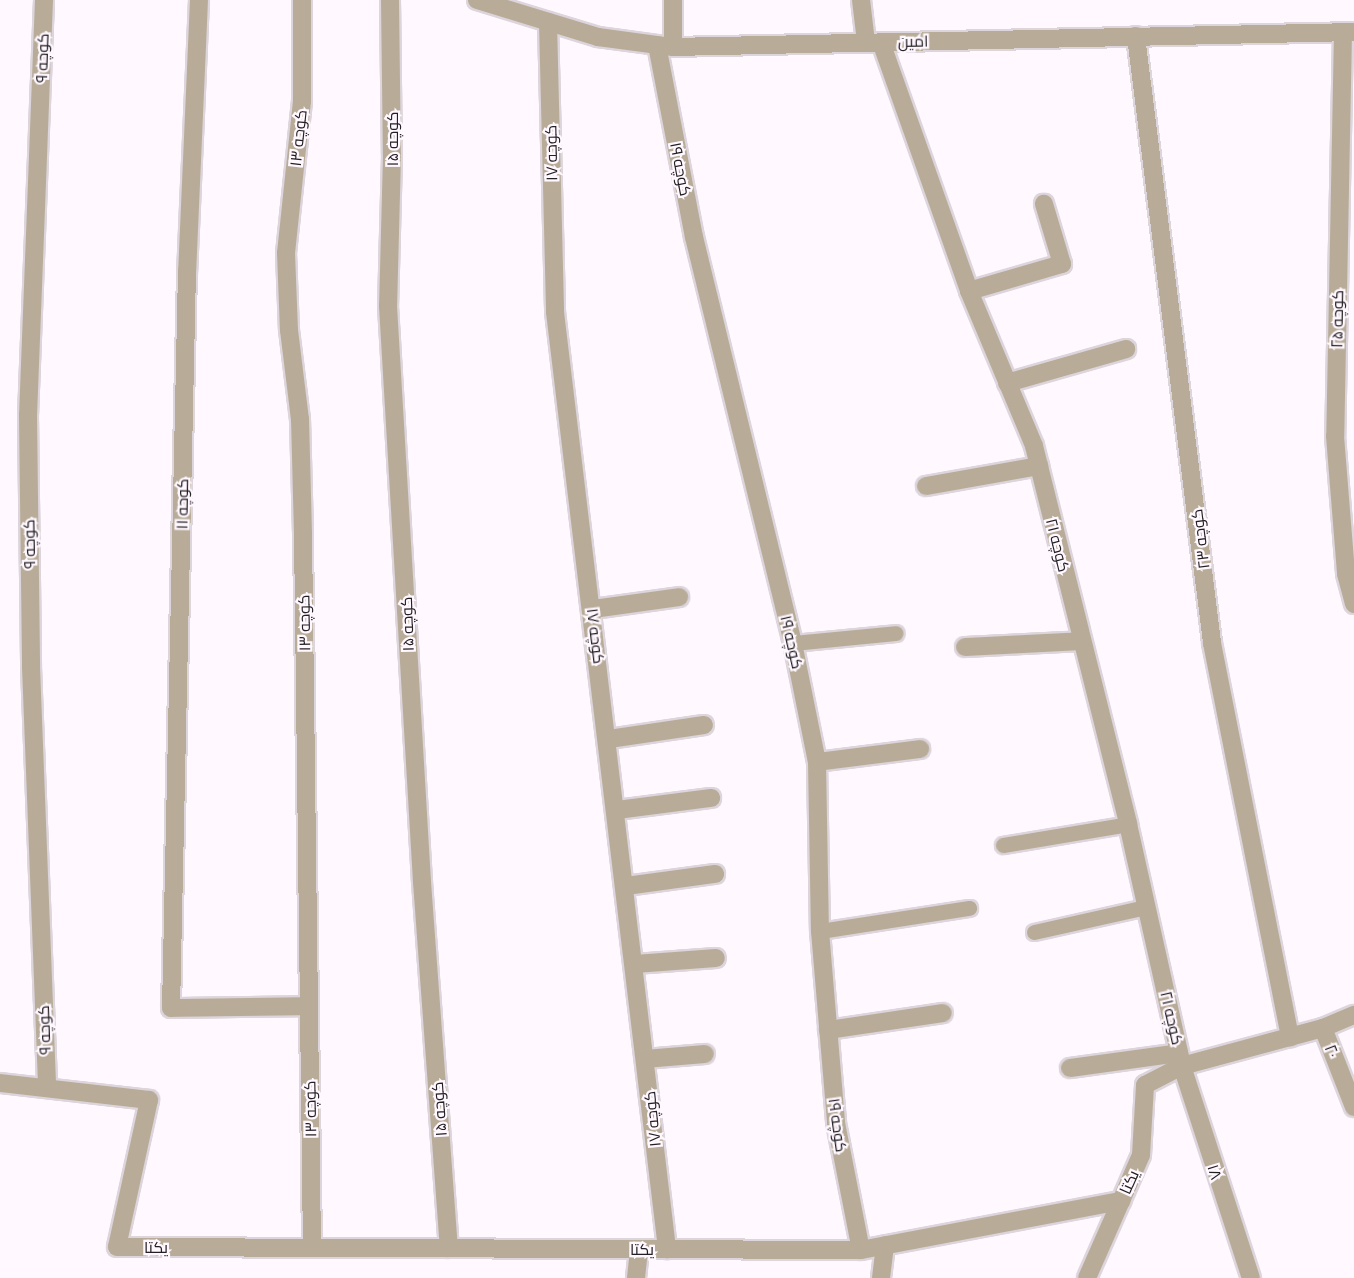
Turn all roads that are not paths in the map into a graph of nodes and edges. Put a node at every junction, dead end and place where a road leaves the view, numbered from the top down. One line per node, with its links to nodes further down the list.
1 (44, 0): 55 (street, کوچه ۹)
2 (199, 0): 44 (street, کوچه ۱۱)
3 (302, 0): 44 (street, کوچه ۱۳)
4 (390, 0): 60 (street, کوچه ۱۵)
5 (477, 0): 8 (street, امین)
6 (673, 0): 13 (street, کوچه ۱۹)
7 (861, 0): 12 (street, کوچه ۲۱)
8 (503, 4): 9 (street, امین)
9 (548, 22): 13 (street, امین); 23 (street, کوچه ۱۷)
10 (1348, 32): 11 (street, امین); 20 (street, کوچه ۲۵)
11 (1136, 36): 12 (street, امین); 49 (street, کوچه ۲۳)
12 (874, 42): 13 (street, امین); 15 (street, کوچه ۲۱)
13 (665, 46): 26 (street, کوچه ۱۹)
14 (1044, 204): 15 (street)
15 (969, 291): 17 (street, کوچه ۲۱)
16 (1126, 349): 17 (street)
17 (1007, 383): 18 (street, کوچه ۲۱)
18 (1039, 466): 19 (street); 25 (street, کوچه ۲۱)
19 (926, 486)
20 (1348, 533): 22 (street, کوچه ۲۵)
21 (679, 597): 23 (street)
22 (1354, 604)
23 (593, 609): 29 (street, کوچه ۱۷)
24 (896, 633): 26 (lane)
25 (1082, 641): 27 (street); 34 (street, کوچه ۲۱)
26 (793, 643): 31 (street, کوچه ۱۹)
27 (964, 647)
28 (704, 725): 29 (street)
29 (609, 739): 33 (street, کوچه ۱۷)
30 (920, 749): 31 (street)
31 (817, 762): 40 (street, کوچه ۱۹)
32 (711, 798): 33 (street)
33 (617, 810): 37 (street, کوچه ۱۷)
34 (1128, 824): 35 (lane); 38 (street, کوچه ۲۱)
35 (1004, 845)
36 (714, 874): 37 (street)
37 (626, 886): 43 (street, کوچه ۱۷)
38 (1146, 907): 41 (lane); 52 (street, کوچه ۲۱)
39 (969, 908): 40 (lane)
40 (820, 931): 48 (street, کوچه ۱۹)
41 (1034, 932)
42 (716, 958): 43 (street)
43 (635, 964): 51 (street, کوچه ۱۷)
44 (309, 1006): 59 (street, کوچه ۱۳)
45 (943, 1014): 48 (street)
46 (1354, 1015): 47 (street, یکتا)
47 (1323, 1028): 49 (street, یکتا); 56 (street, ۲۰)
48 (828, 1030): 63 (street, کوچه ۱۹)
49 (1290, 1037): 52 (street, یکتا)
50 (705, 1054): 51 (street)
51 (645, 1059): 62 (street, کوچه ۱۷)
52 (1181, 1059): 53 (street); 57 (street, یکتا); 67 (street, ۱۸)
53 (1070, 1068)
54 (0, 1083): 55 (street, یکتا)
55 (47, 1088): 59 (street, یکتا)
56 (1354, 1107)
57 (1121, 1202): 58 (street, یکتا); 66 (street)
58 (885, 1245): 63 (street, یکتا); 65 (street)
59 (312, 1247): 60 (street, یکتا)
60 (450, 1248): 61 (street, یکتا)
61 (639, 1249): 62 (street, یکتا); 64 (street)
62 (667, 1249): 63 (street, یکتا)
63 (861, 1250)
64 (636, 1278)
65 (881, 1278)
66 (1088, 1278)
67 (1251, 1278)

